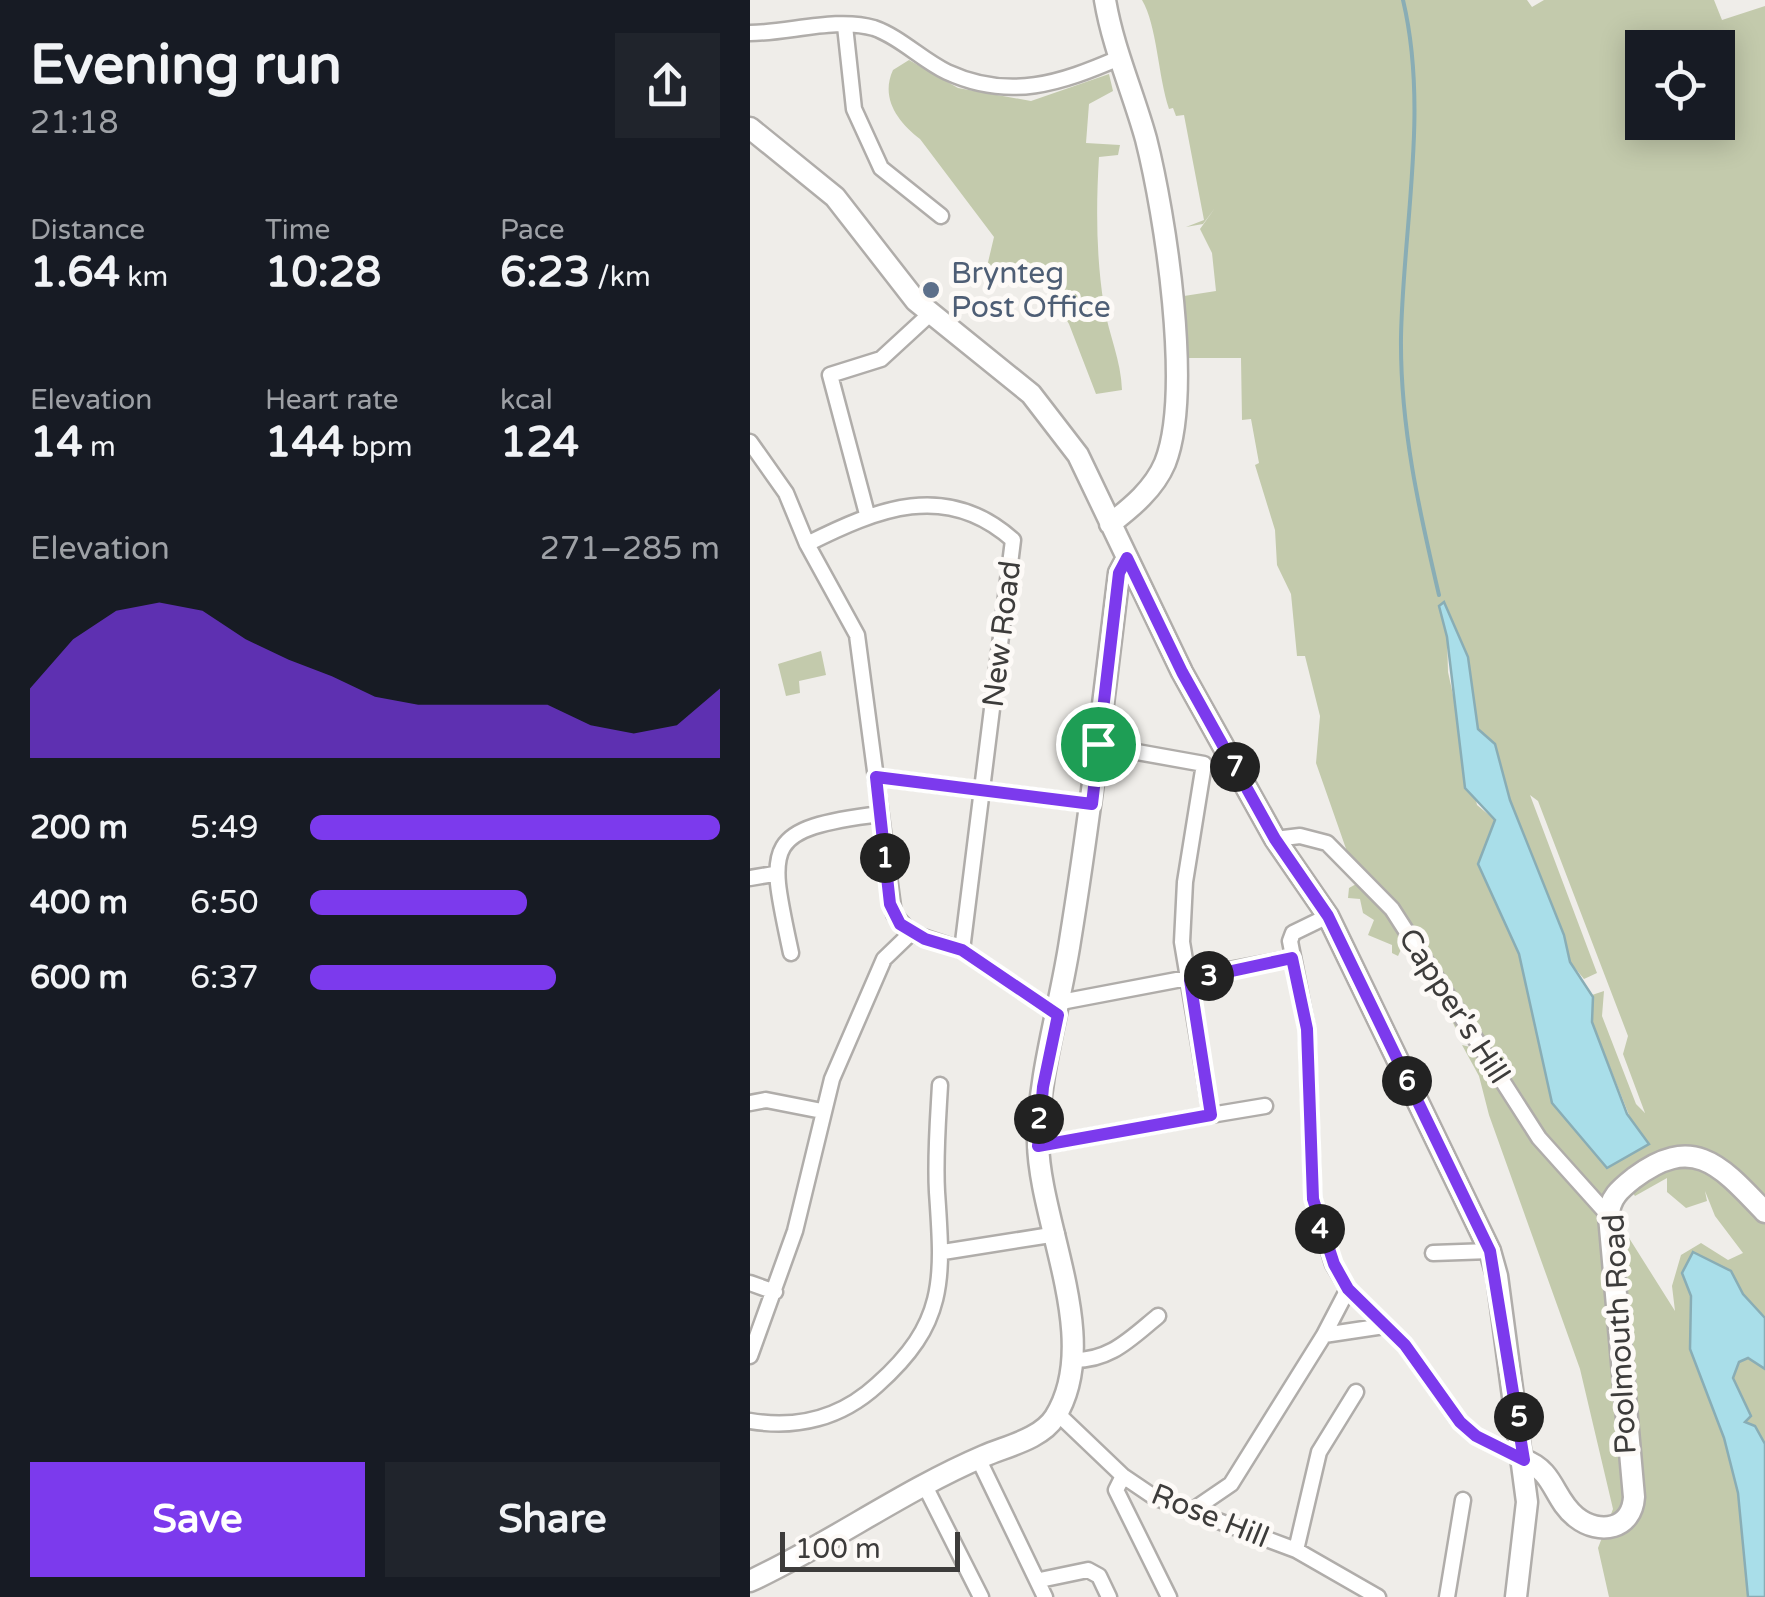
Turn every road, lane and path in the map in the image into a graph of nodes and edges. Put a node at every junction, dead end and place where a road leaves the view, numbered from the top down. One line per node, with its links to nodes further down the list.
1 (1105, 0): 4 (street)
2 (845, 26): 3 (street); 4 (street); 6 (street)
3 (750, 33)
4 (1119, 58): 10 (street)
5 (750, 128): 7 (street)
6 (942, 216)
7 (932, 313): 9 (street); 10 (street)
8 (750, 442): 11 (street)
9 (867, 514): 11 (street, New Road); 15 (street, New Road)
10 (1110, 524): 12 (street)
11 (808, 544): 14 (street)
12 (1127, 558): 13 (street); 18 (street)
13 (1098, 744): 16 (street); 26 (street)
14 (876, 777): 15 (street); 17 (street)
15 (983, 791): 16 (street); 23 (street, New Road)
16 (1092, 804): 27 (street)
17 (880, 814): 19 (street); 22 (street)
18 (1275, 839): 21 (street); 35 (street, Capper's Hill)
19 (774, 874): 20 (street); 24 (street)
20 (750, 878)
21 (1328, 916): 25 (street); 37 (street)
22 (911, 933): 23 (street); 31 (street)
23 (962, 950): 27 (street)
24 (790, 953)
25 (1292, 958): 26 (street); 41 (street)
26 (1190, 980): 27 (street); 32 (street)
27 (1060, 1008): 33 (street)
28 (940, 1085): 38 (street)
29 (750, 1103): 31 (street)
30 (1265, 1106): 32 (street)
31 (822, 1112): 42 (street)
32 (1211, 1115): 33 (street)
33 (1038, 1146): 36 (street)
34 (1765, 1212): 35 (street, Poolmouth Road)
35 (1609, 1216): 52 (street, Poolmouth Road)
36 (1057, 1234): 38 (street); 47 (street)
37 (1490, 1251): 39 (street); 52 (street)
38 (944, 1252): 50 (street)
39 (1433, 1253)
40 (750, 1283): 42 (street)
41 (1348, 1289): 44 (street); 45 (street)
42 (775, 1292): 46 (street)
43 (1158, 1316): 47 (street)
44 (1384, 1326): 45 (street); 52 (street)
45 (1324, 1335): 56 (street)
46 (750, 1356)
47 (1070, 1360): 49 (street)
48 (1356, 1392): 57 (street)
49 (1058, 1413): 51 (street); 53 (street, Rose Hill)
50 (750, 1421)
51 (978, 1458): 54 (street); 58 (street)
52 (1524, 1460): 66 (street)
53 (1123, 1476): 56 (street, Rose Hill); 63 (street)
54 (926, 1486): 59 (street); 60 (street)
55 (1463, 1500): 65 (street)
56 (1190, 1512): 57 (street, Rose Hill)
57 (1296, 1550): 64 (street, Rose Hill)
58 (1040, 1580): 61 (street); 62 (street)
59 (750, 1581)
60 (981, 1597)
61 (1045, 1597)
62 (1110, 1597)
63 (1169, 1597)
64 (1378, 1597)
65 (1447, 1597)
66 (1516, 1597)

